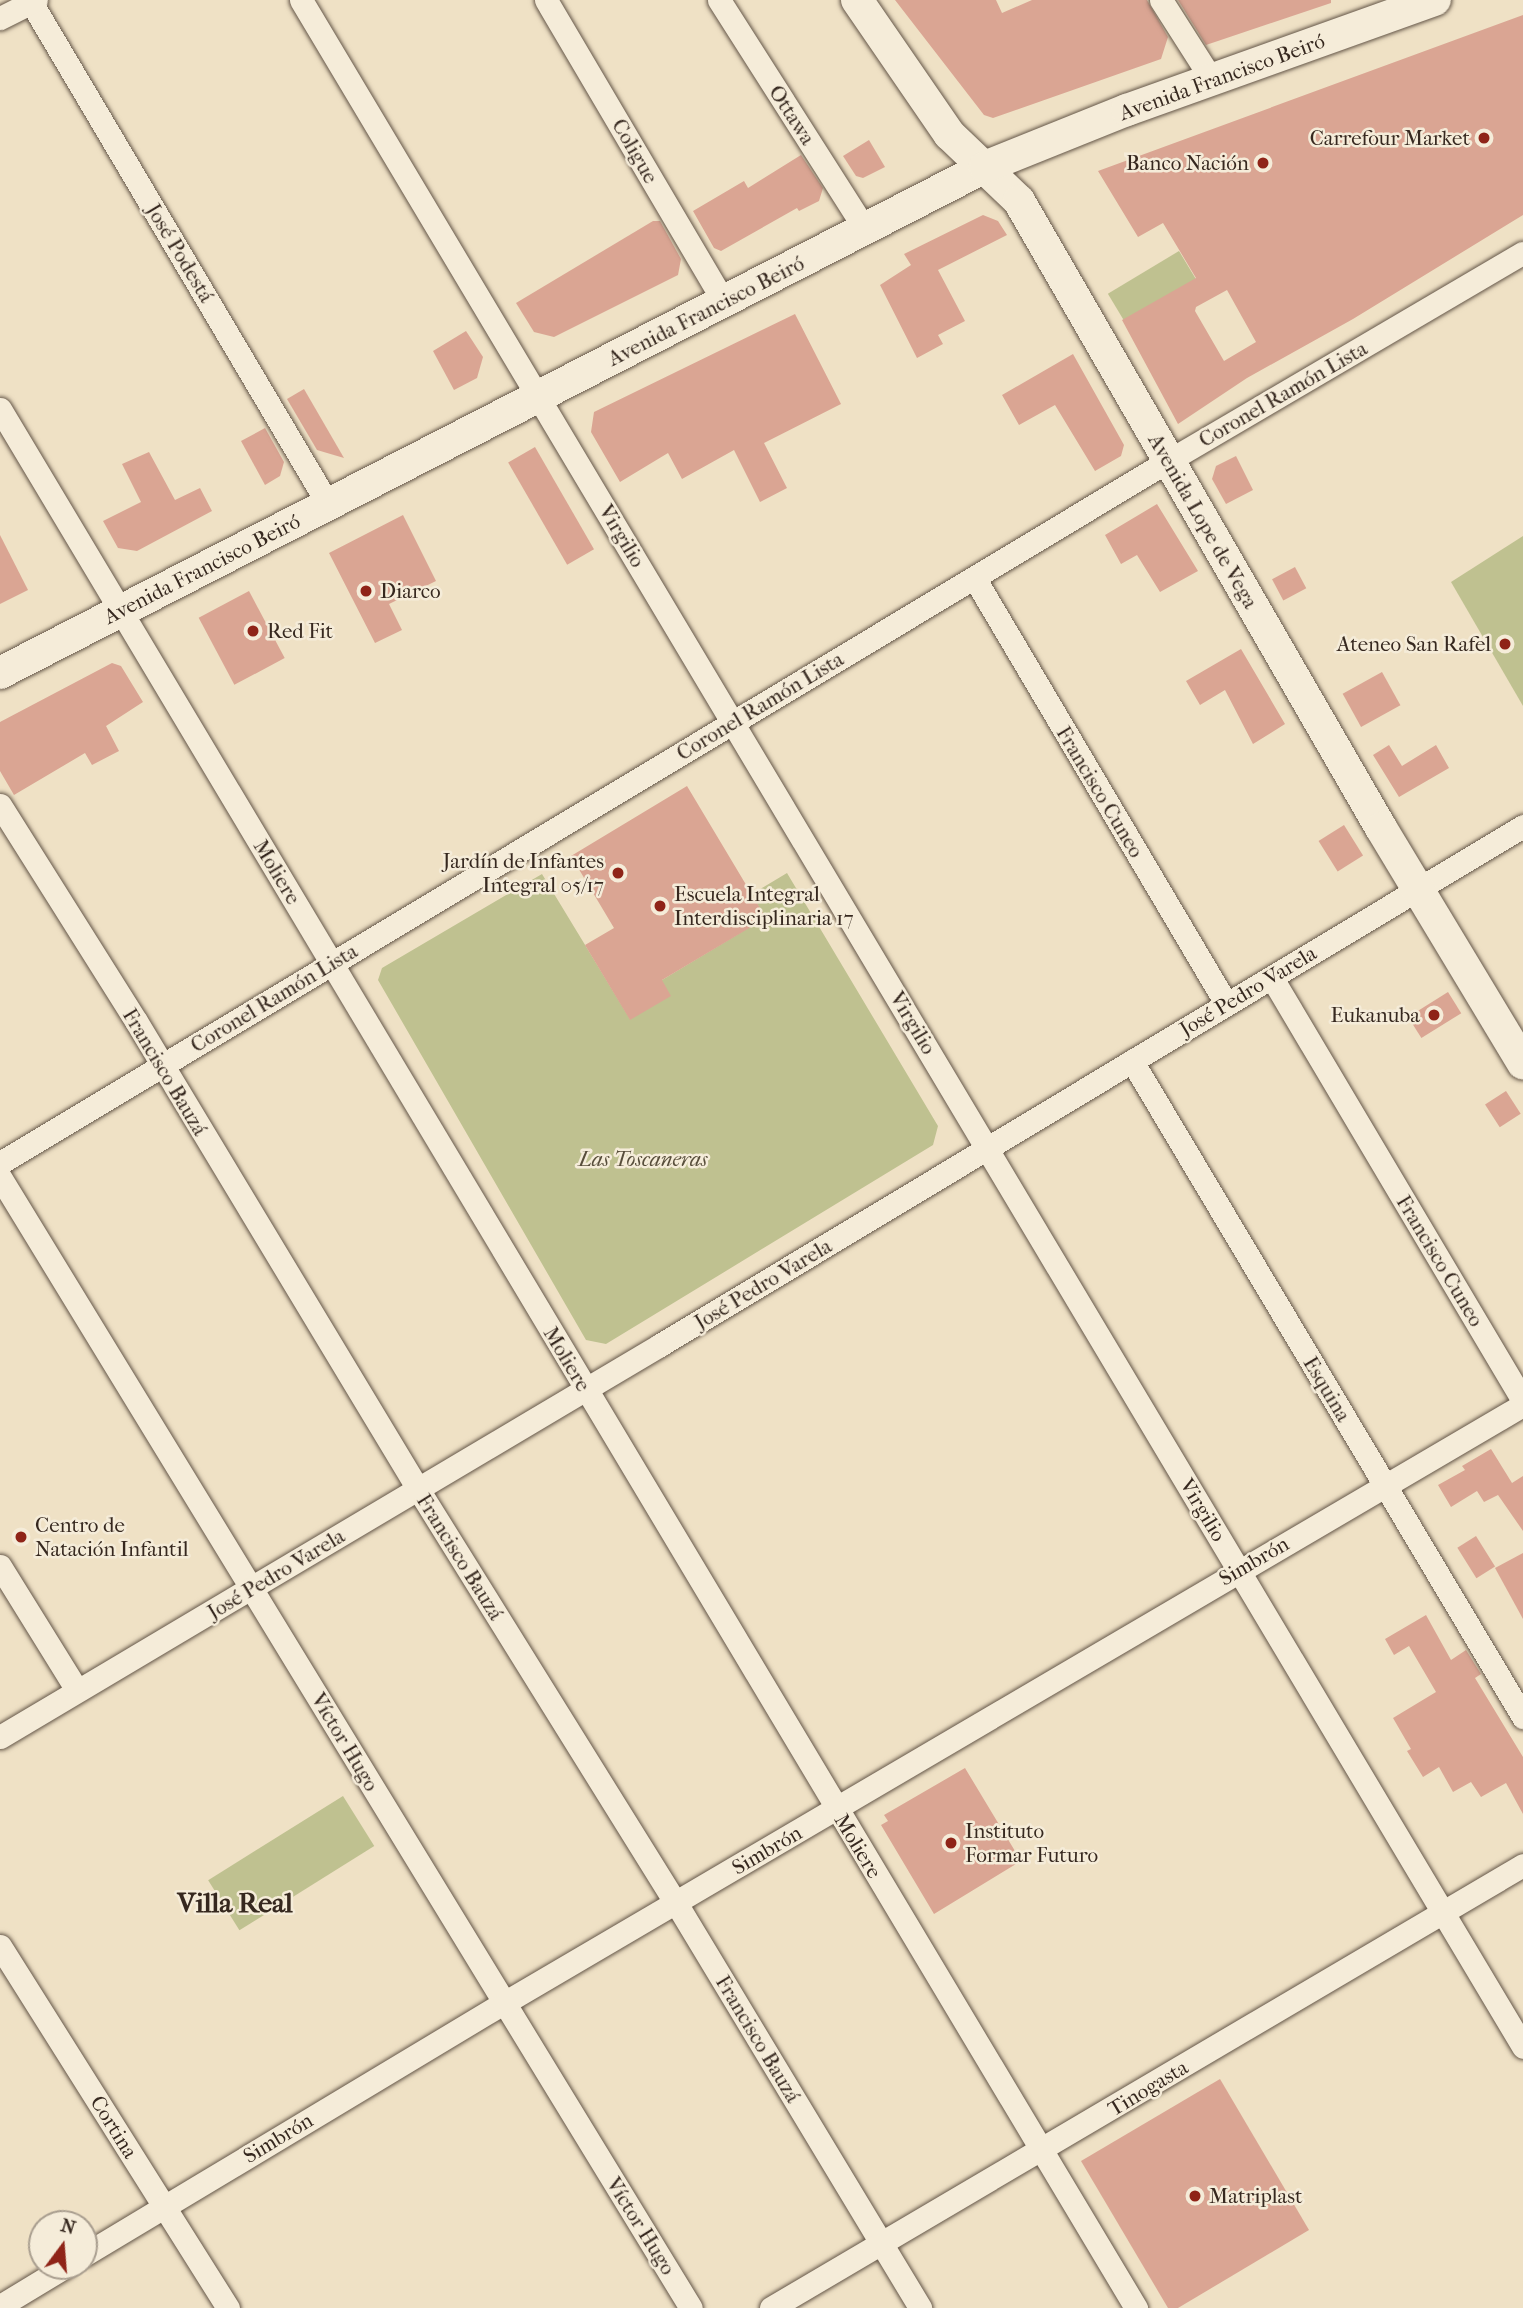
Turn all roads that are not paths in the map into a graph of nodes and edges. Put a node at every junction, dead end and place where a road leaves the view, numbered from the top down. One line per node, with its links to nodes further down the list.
1 (301, 0): 15 (street, Virgilio)
2 (546, 0): 14 (street, Coligue)
3 (719, 0): 12 (street, Ottawa)
4 (857, 0): 11 (main road, Avenida Lope de Vega)
5 (1161, 0): 10 (street)
6 (1435, 0): 8 (main road, Avenida Francisco Beiró)
7 (33, 1): 9 (street); 18 (street, José Podestá)
8 (1381, 9): 10 (main road, Avenida Francisco Beiró)
9 (0, 18)
10 (1212, 80): 11 (main road, Avenida Francisco Beiró)
11 (985, 167): 12 (main road, Avenida Francisco Beiró); 17 (main road, Avenida Lope de Vega)
12 (865, 229): 14 (main road, Avenida Francisco Beiró)
13 (1523, 253): 17 (street, Coronel Ramón Lista)
14 (724, 302): 15 (main road, Avenida Francisco Beiró)
15 (538, 397): 18 (main road, Avenida Francisco Beiró); 22 (street, Virgilio)
16 (0, 409): 20 (street, Moliere)
17 (1168, 461): 19 (street, Coronel Ramón Lista); 25 (main road, Avenida Lope de Vega)
18 (328, 504): 20 (main road, Avenida Francisco Beiró)
19 (975, 579): 22 (street, Coronel Ramón Lista); 28 (street, Francisco Cuneo)
20 (120, 611): 21 (main road, Avenida Francisco Beiró); 26 (street, Moliere)
21 (0, 673)
22 (732, 722): 26 (street, Coronel Ramón Lista); 32 (street, Virgilio)
23 (0, 805): 31 (street, Francisco Bauzá)
24 (1523, 826): 25 (street, José Pedro Varela)
25 (1416, 888): 27 (street, José Pedro Varela); 30 (main road, Avenida Lope de Vega)
26 (332, 964): 31 (street, Coronel Ramón Lista); 35 (street, Moliere)
27 (1272, 978): 28 (street, José Pedro Varela); 36 (street, Francisco Cuneo)
28 (1226, 1004): 29 (street, José Pedro Varela)
29 (1132, 1061): 32 (street, José Pedro Varela); 37 (street, Esquina)
30 (1523, 1063)
31 (160, 1066): 33 (street, Coronel Ramón Lista); 38 (street, Francisco Bauzá)
32 (988, 1147): 35 (street, José Pedro Varela); 40 (street, Virgilio)
33 (0, 1163)
34 (0, 1177): 41 (street, Víctor Hugo)
35 (585, 1388): 38 (street, José Pedro Varela); 45 (street, Moliere)
36 (1523, 1402): 37 (street, Simbrón)
37 (1385, 1486): 40 (street, Simbrón); 43 (street, Esquina)
38 (418, 1489): 41 (street, José Pedro Varela); 47 (street, Francisco Bauzá)
39 (0, 1566): 42 (street)
40 (1238, 1570): 45 (street, Simbrón); 48 (street, Virgilio)
41 (252, 1588): 42 (street, José Pedro Varela); 50 (street, Víctor Hugo)
42 (77, 1690): 44 (street, José Pedro Varela)
43 (1523, 1717)
44 (0, 1737)
45 (836, 1810): 47 (street, Simbrón); 52 (street, Moliere)
46 (1523, 1865): 48 (street, Tinogasta)
47 (676, 1903): 50 (street, Simbrón); 54 (street, Francisco Bauzá)
48 (1443, 1913): 51 (street, Virgilio); 52 (street, Tinogasta)
49 (0, 1946): 53 (street, Cortina)
50 (504, 2003): 53 (street, Simbrón); 59 (street, Víctor Hugo)
51 (1523, 2047)
52 (1042, 2150): 54 (street, Tinogasta); 62 (street, Moliere)
53 (164, 2206): 55 (street, Simbrón); 58 (street, Cortina)
54 (881, 2244): 60 (street, Tinogasta); 61 (street, Francisco Bauzá)
55 (98, 2246)
56 (43, 2280): 57 (street)
57 (0, 2306)
58 (228, 2308)
59 (691, 2308)
60 (771, 2308)
61 (919, 2308)
62 (1136, 2308)

